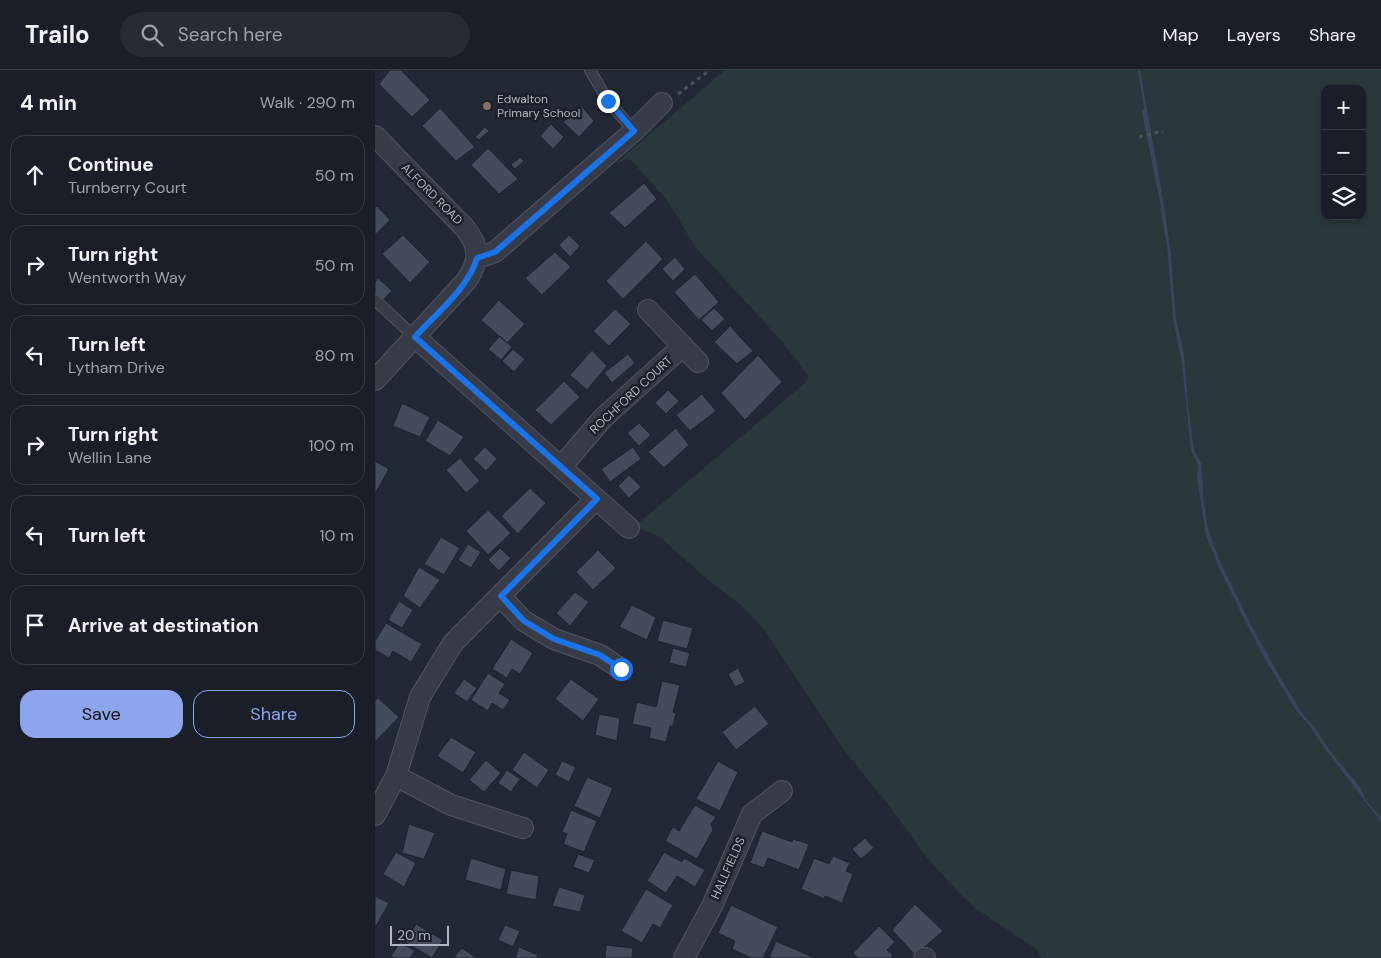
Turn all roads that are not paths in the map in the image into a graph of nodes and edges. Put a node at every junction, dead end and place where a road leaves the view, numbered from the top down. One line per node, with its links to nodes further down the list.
1 (590, 70): 3 (lane)
2 (662, 103): 3 (street)
3 (634, 131): 5 (street)
4 (375, 136): 5 (street, ALFORD ROAD)
5 (477, 258): 8 (street)
6 (375, 300): 8 (lane)
7 (648, 310): 9 (street, ROCHFORD COURT)
8 (415, 337): 11 (street); 12 (street)
9 (683, 346): 10 (street, ROCHFORD COURT); 12 (street, ROCHFORD COURT)
10 (698, 362)
11 (375, 380)
12 (561, 467): 13 (street)
13 (597, 499): 14 (street); 15 (street)
14 (629, 528)
15 (501, 596): 16 (street); 17 (street)
16 (621, 669)
17 (396, 776): 19 (street); 20 (street)
18 (782, 791): 21 (street, HALLFIELDS)
19 (375, 815)
20 (523, 828)
21 (686, 957)

